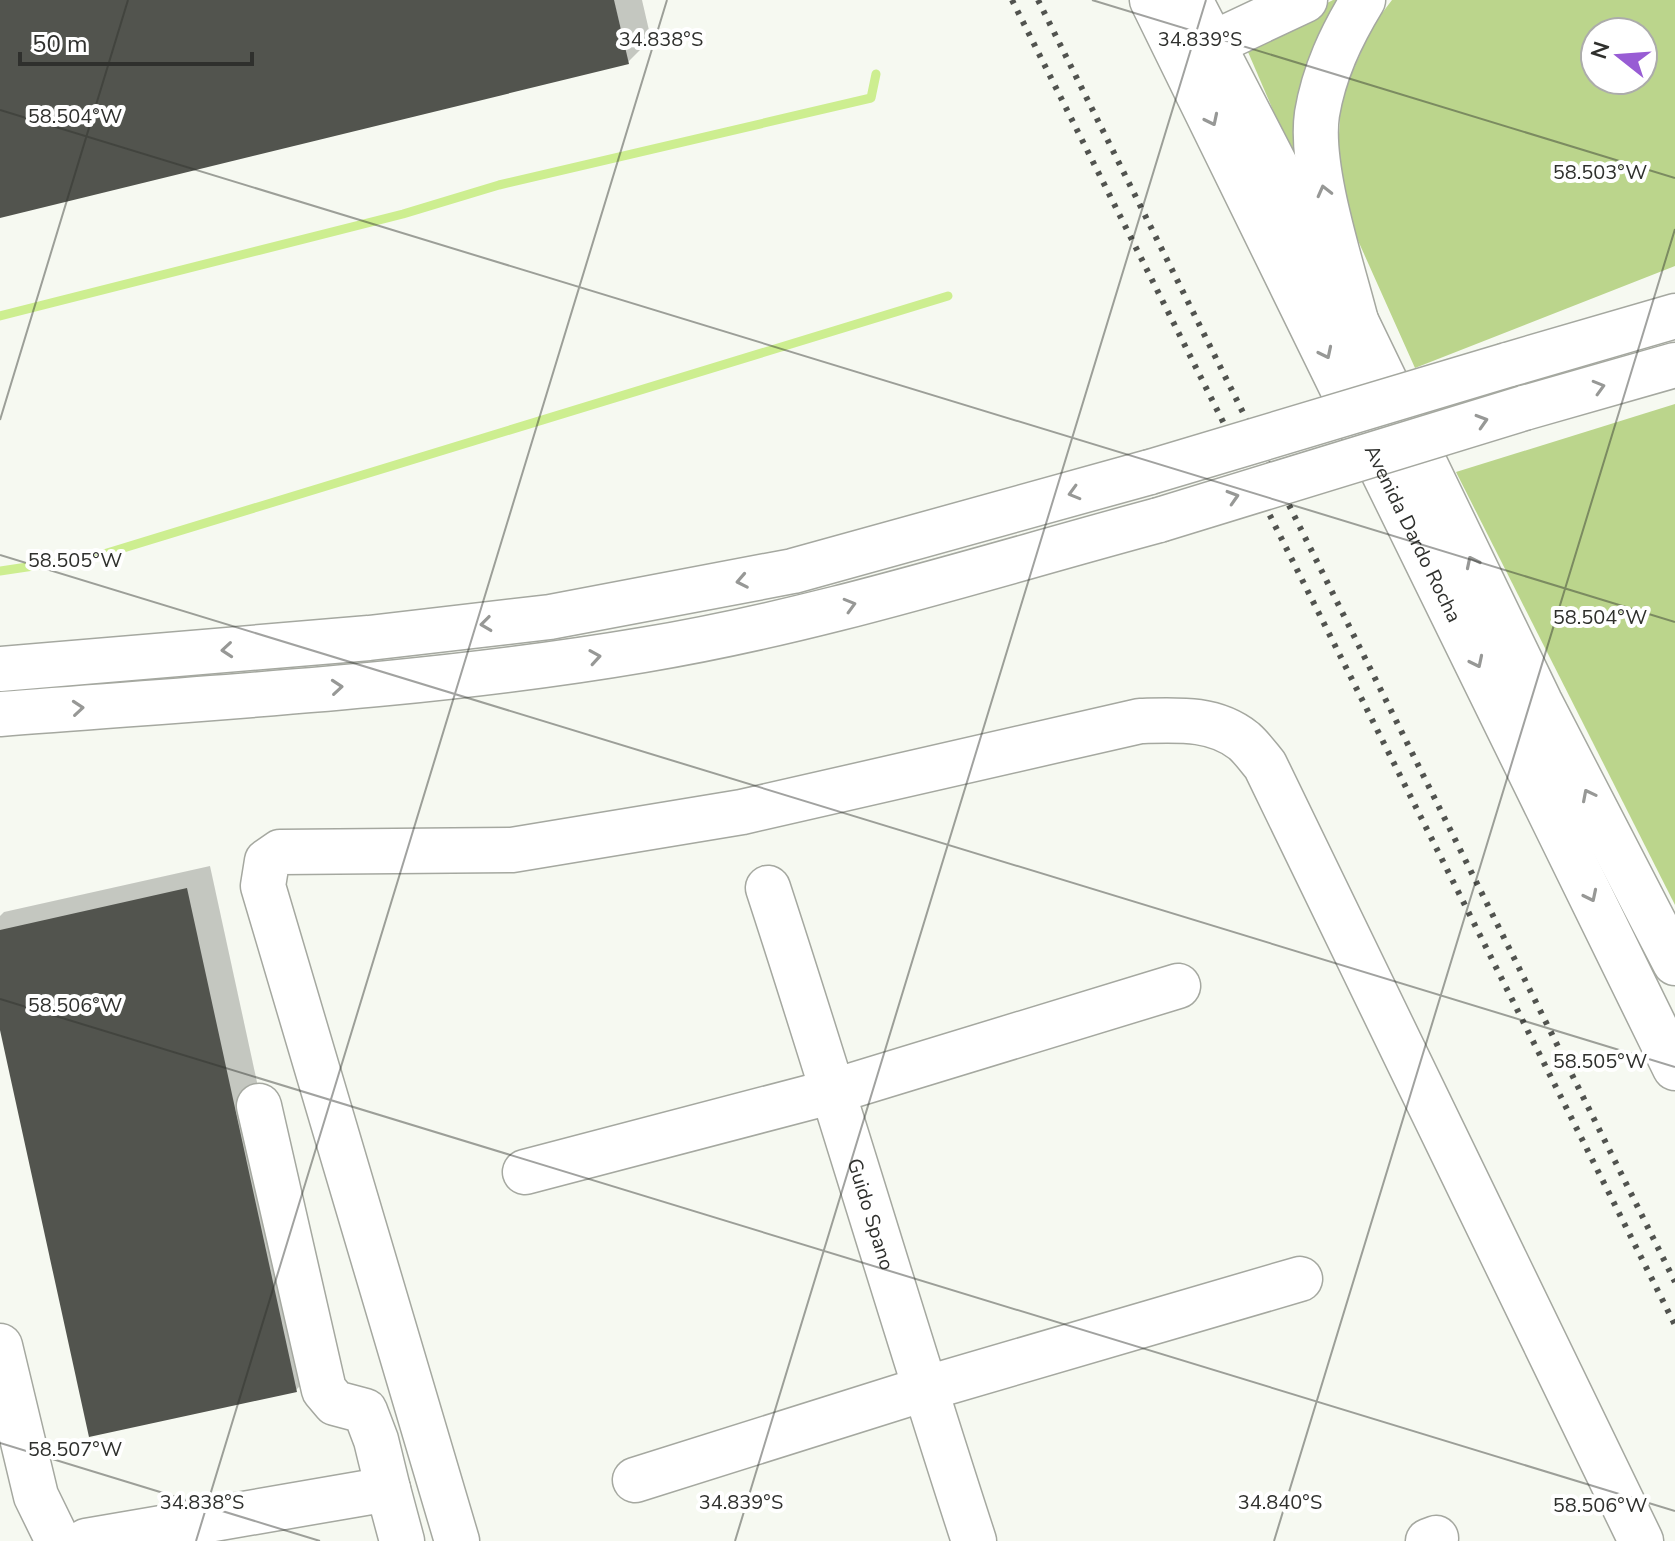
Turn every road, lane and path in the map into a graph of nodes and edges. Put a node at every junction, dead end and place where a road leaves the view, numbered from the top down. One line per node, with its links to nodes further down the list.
1 (1246, 0): 4 (main road)
2 (1305, 0): 4 (main road)
3 (1363, 0): 7 (main road, one-way to 3)
4 (1184, 26): 7 (main road, Avenida Dardo Rocha); 15 (main road, Avenida Dardo Rocha, one-way to 15)
5 (1675, 287): 8 (main road)
6 (1675, 316): 8 (main road)
7 (1356, 321): 13 (main road, Avenida Dardo Rocha, one-way to 7)
8 (1521, 361): 10 (main road, one-way to 10, bridge)
9 (1675, 365): 11 (main road, one-way to 9, bridge)
10 (0, 669)
11 (0, 714)
12 (768, 888): 16 (main road, Guido Spano)
13 (1675, 963)
14 (1178, 986): 16 (main road)
15 (1675, 1068)
16 (834, 1091): 18 (main road); 21 (main road, Guido Spano)
17 (259, 1106): 23 (main road)
18 (525, 1172)
19 (1300, 1279): 21 (main road)
20 (0, 1346): 24 (main road)
21 (924, 1389): 22 (main road); 28 (main road, Guido Spano)
22 (635, 1480)
23 (388, 1489): 25 (main road); 26 (main road)
24 (58, 1541)
25 (86, 1541)
26 (402, 1541)
27 (457, 1541): 29 (main road)
28 (974, 1541)
29 (1641, 1541)

